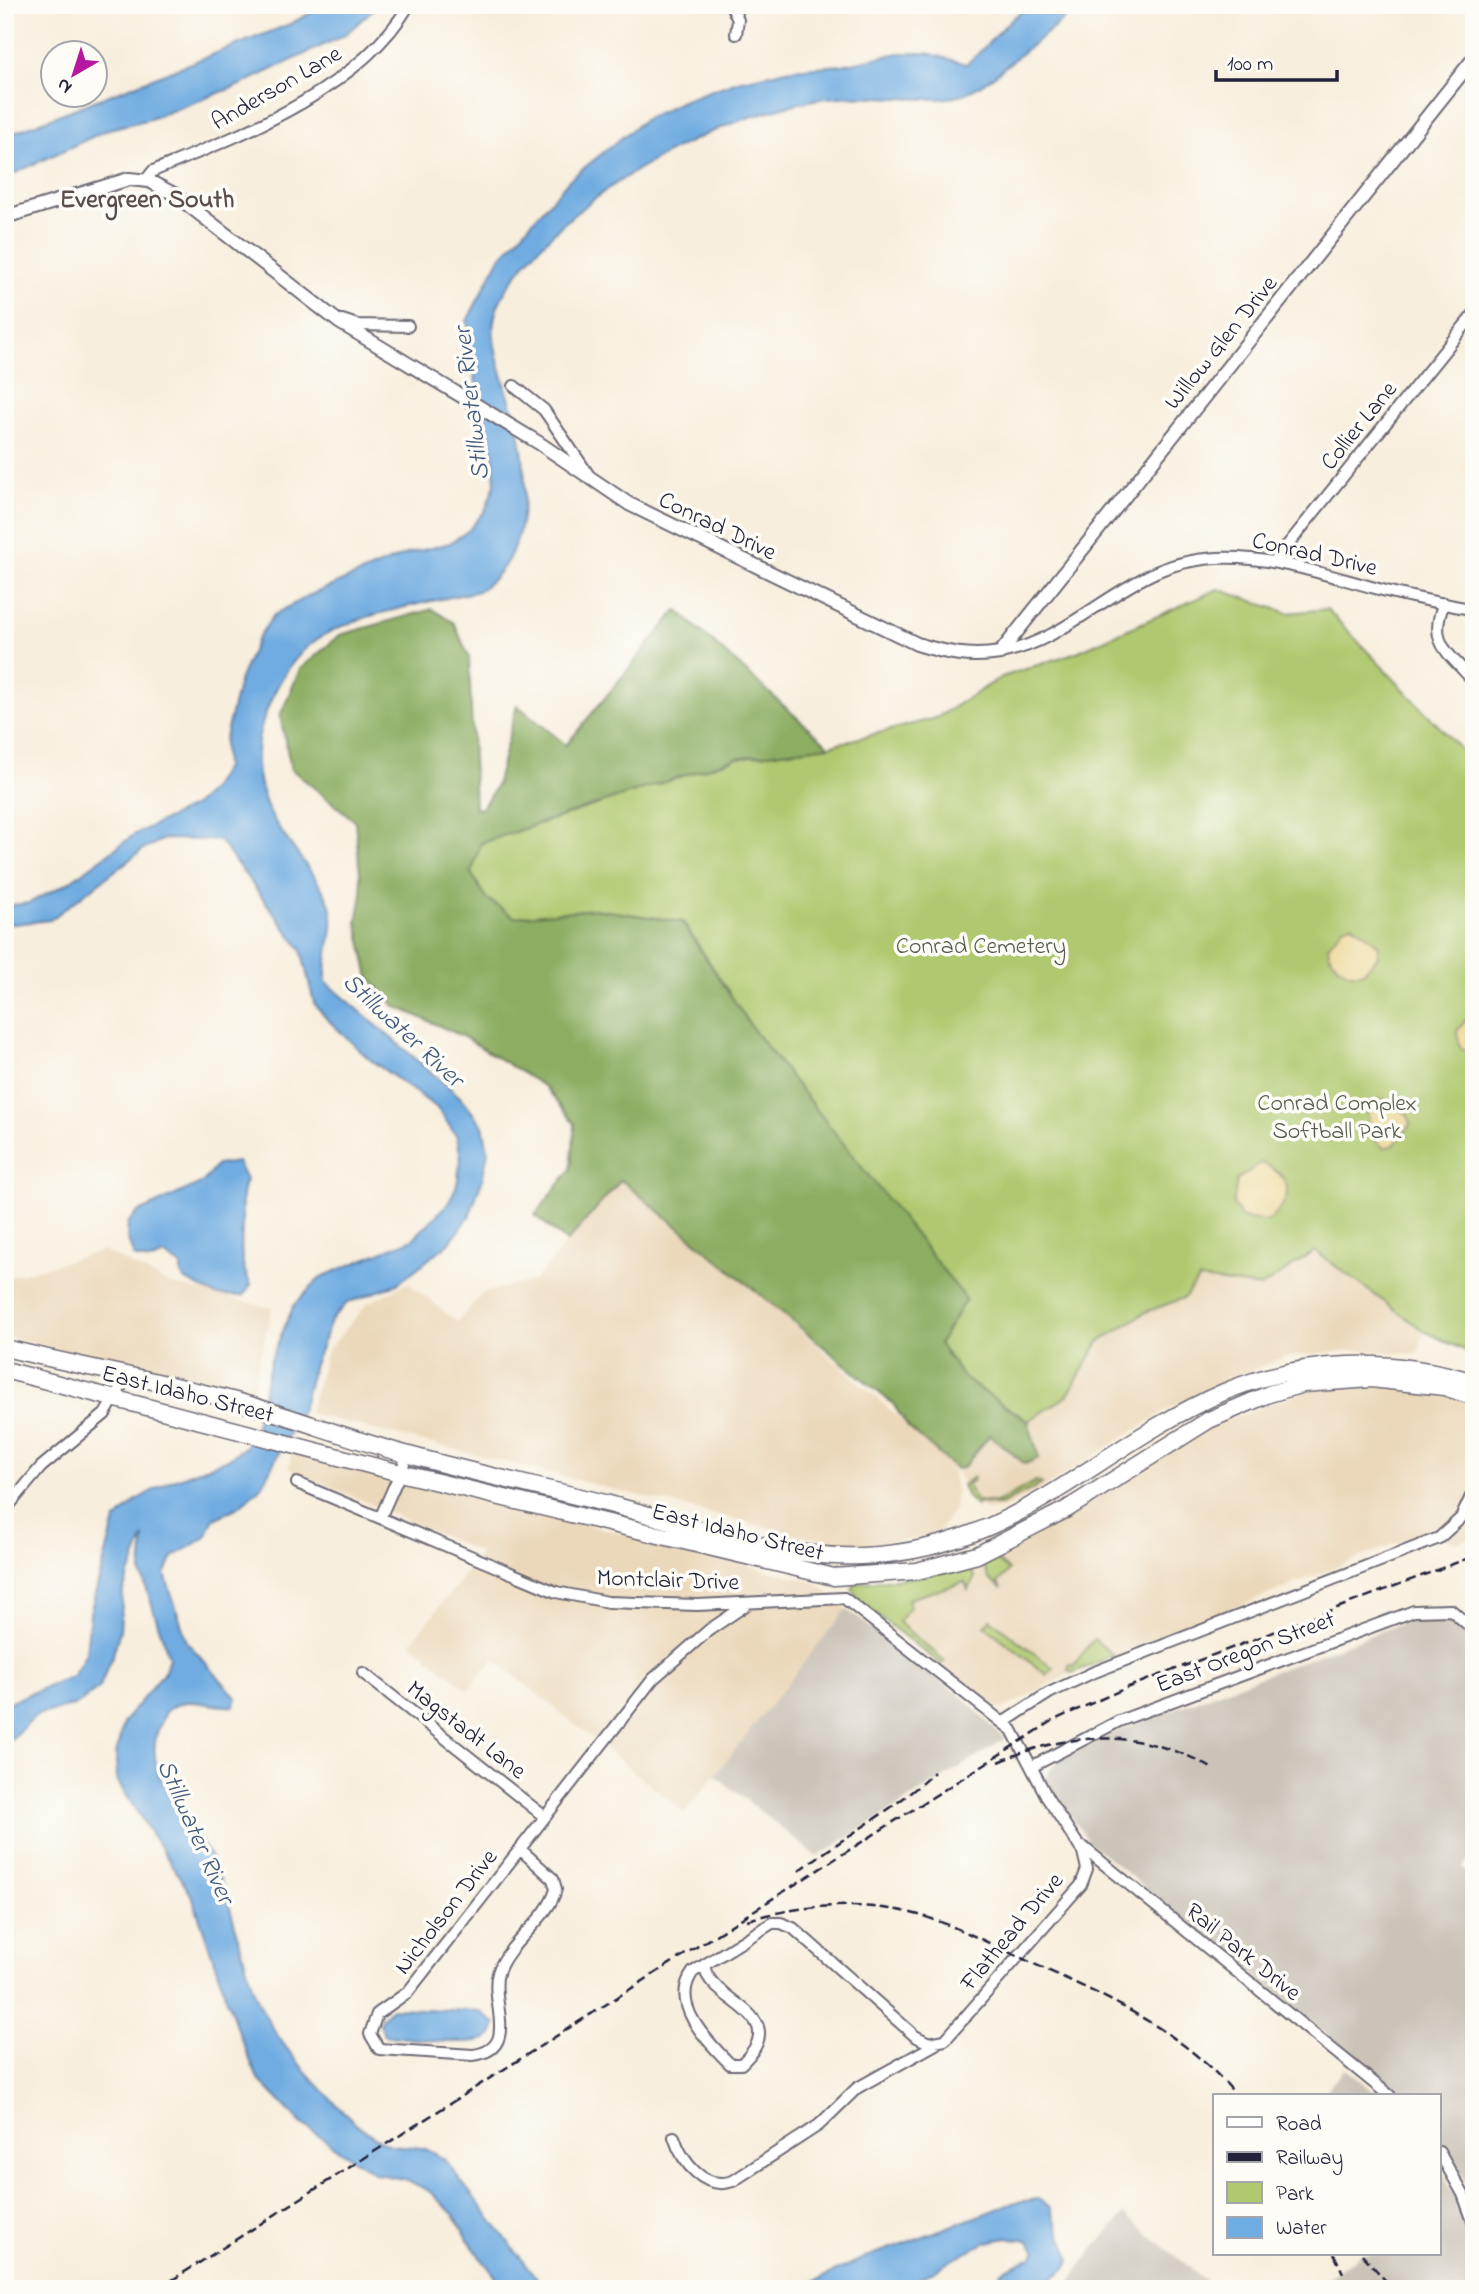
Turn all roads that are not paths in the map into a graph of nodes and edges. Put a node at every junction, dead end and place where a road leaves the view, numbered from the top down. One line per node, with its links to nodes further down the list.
1 (409, 5): 5 (street, Anderson Lane)
2 (732, 5): 3 (street)
3 (736, 34)
4 (1474, 58): 15 (main road, Willow Glen Drive)
5 (146, 180): 6 (main road); 8 (main road, Conrad Drive)
6 (5, 217)
7 (1474, 314): 12 (street, Collier Lane)
8 (332, 317): 9 (street); 11 (main road, Conrad Drive)
9 (408, 326)
10 (514, 386): 11 (street)
11 (606, 489): 15 (main road, Conrad Drive)
12 (1275, 562): 13 (street, Conrad Drive); 15 (street, Conrad Drive)
13 (1444, 603): 14 (street, Conrad Drive); 16 (street)
14 (1474, 610)
15 (1000, 653)
16 (1474, 682)
17 (5, 1348): 19 (highway, East Idaho Street)
18 (5, 1370): 22 (highway, East Idaho Street)
19 (127, 1376): 22 (street); 23 (highway, East Idaho Street)
20 (1474, 1382): 27 (highway, East Idaho Street)
21 (1474, 1397): 30 (highway, East Idaho Street)
22 (115, 1399): 23 (highway, East Idaho Street); 28 (street)
23 (404, 1464): 25 (highway, East Idaho Street); 27 (highway, East Idaho Street); 29 (street)
24 (297, 1483): 29 (street, Montclair Drive)
25 (456, 1486): 27 (highway); 30 (highway, East Idaho Street)
26 (1474, 1490): 35 (street)
27 (586, 1499)
28 (5, 1510)
29 (381, 1517): 32 (street, Montclair Drive)
30 (834, 1577): 31 (street)
31 (844, 1598): 32 (street, Montclair Drive); 35 (street)
32 (755, 1602): 37 (street, Nicholson Drive)
33 (1474, 1630): 36 (street, East Oregon Street)
34 (363, 1673): 37 (street, Magstadt Lane)
35 (1004, 1722): 36 (street, Flathead Drive)
36 (1033, 1766): 38 (street, Flathead Drive)
37 (545, 1817): 39 (street, Nicholson Drive)
38 (1074, 1837): 41 (street, Flathead Drive); 42 (street, Rail Park Drive)
39 (520, 1849): 39 (street, Nicholson Drive)
40 (704, 1965): 40 (street); 41 (street)
41 (945, 2040): 43 (street)
42 (1388, 2094)
43 (674, 2137)
44 (1440, 2154): 45 (street)
45 (1474, 2224)

